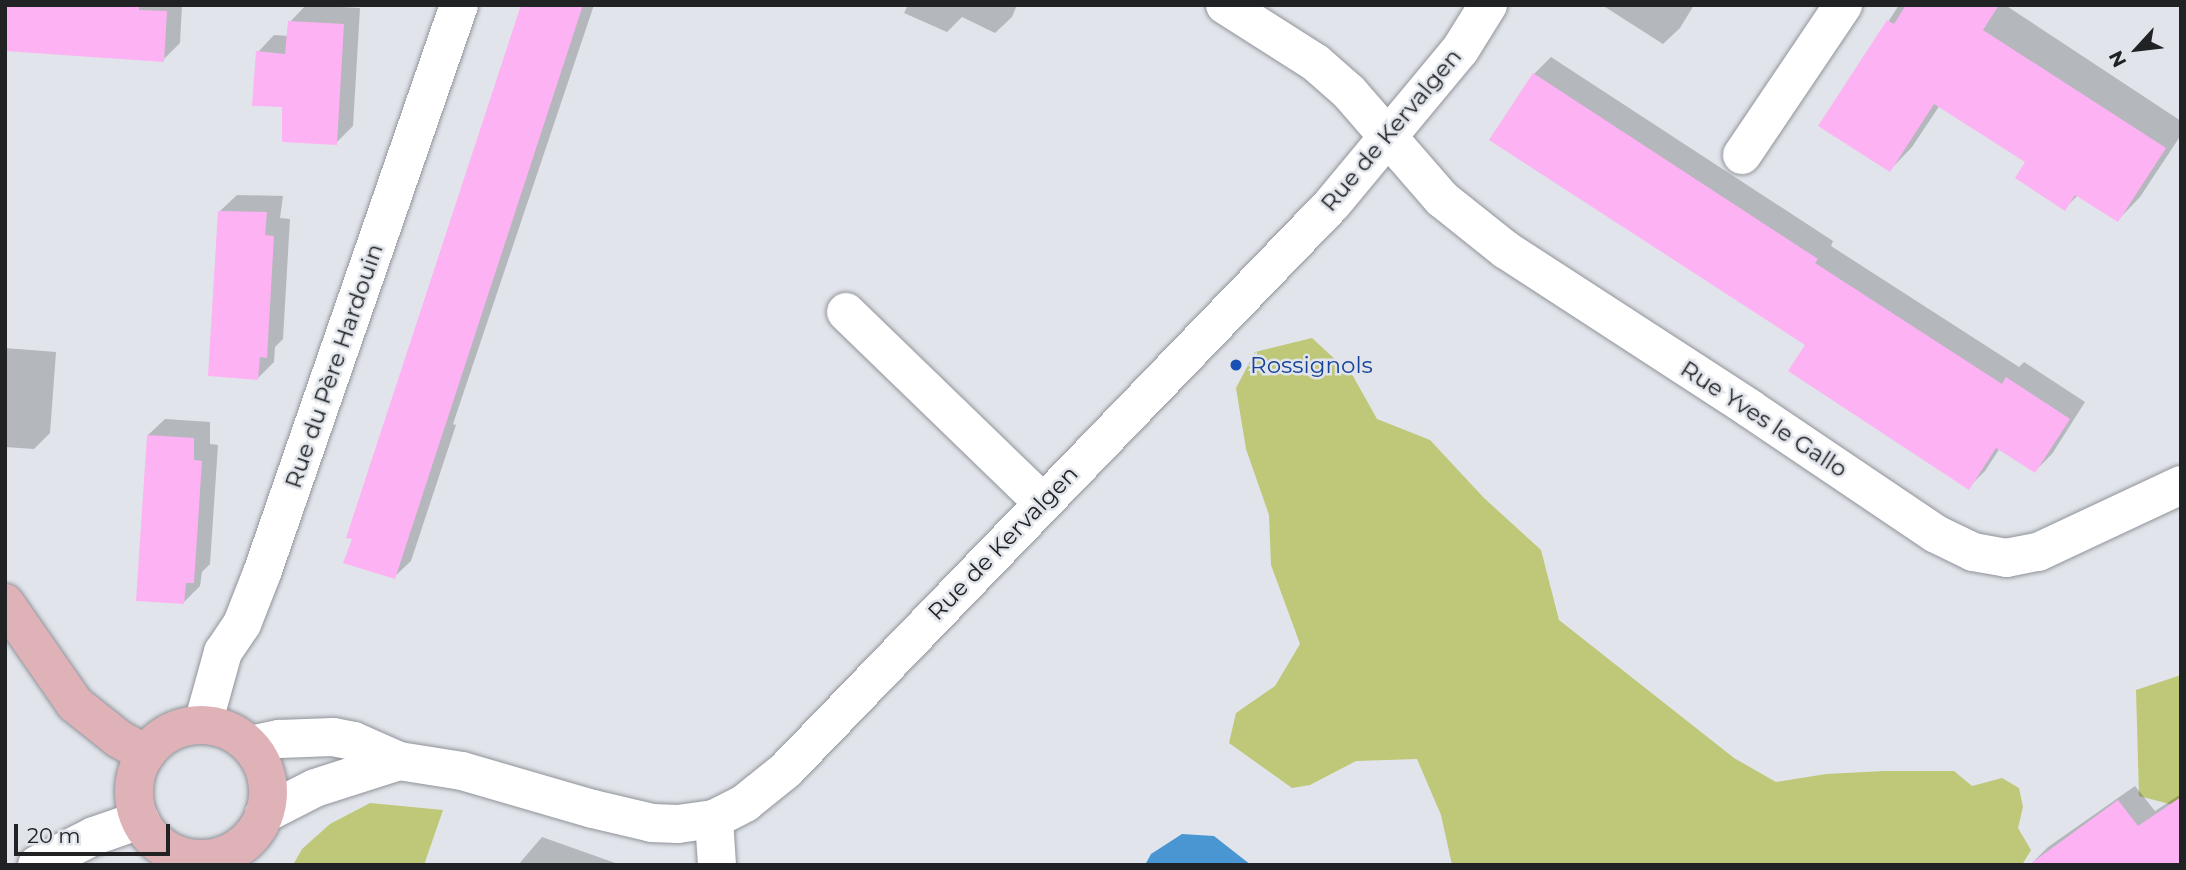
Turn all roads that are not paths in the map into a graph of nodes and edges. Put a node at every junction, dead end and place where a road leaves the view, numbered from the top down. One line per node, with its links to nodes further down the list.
1 (459, 5): 11 (street, Rue du Père Hardouin)
2 (1225, 5): 5 (street, Rue Yves le Gallo)
3 (1488, 5): 5 (street, Rue de Kervalgen)
4 (1843, 5): 6 (street)
5 (1388, 137): 8 (street, Rue Yves le Gallo); 9 (street, Rue de Kervalgen)
6 (1742, 155)
7 (846, 312): 9 (street)
8 (2181, 485)
9 (1043, 503): 15 (street, Rue de Kervalgen)
10 (5, 603): 13 (main road)
11 (203, 724): 12 (main road); 13 (main road)
12 (250, 745): 14 (street, Rue de Kervalgen); 17 (main road)
13 (146, 754): 16 (main road)
14 (398, 761): 15 (street, Rue de Kervalgen); 17 (street, Rue de Kervalgen)
15 (714, 819): 20 (street)
16 (140, 820): 18 (main road); 19 (street)
17 (253, 840): 18 (main road)
18 (170, 857)
19 (37, 865)
20 (717, 865)

